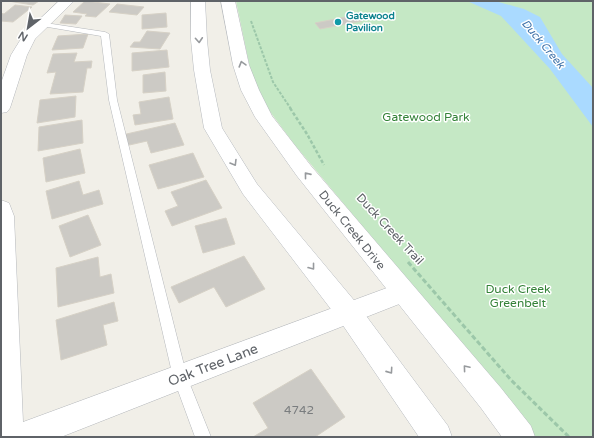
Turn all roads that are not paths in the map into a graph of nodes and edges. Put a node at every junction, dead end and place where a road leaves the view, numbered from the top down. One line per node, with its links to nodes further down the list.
1 (67, 1): 4 (main road)
2 (198, 1): 9 (main road, one-way to 9)
3 (228, 1): 7 (main road, Duck Creek Drive, one-way to 3)
4 (42, 24): 5 (main road); 10 (lane)
5 (1, 108)
6 (1, 208): 8 (main road)
7 (402, 292): 9 (main road, Oak Tree Lane); 15 (main road, Duck Creek Drive, one-way to 7)
8 (3, 304): 11 (main road)
9 (349, 313): 10 (main road, Oak Tree Lane); 14 (main road, one-way to 14)
10 (180, 377): 12 (main road, Oak Tree Lane); 13 (lane)
11 (8, 437)
12 (22, 437)
13 (203, 437)
14 (437, 437)
15 (520, 437)

